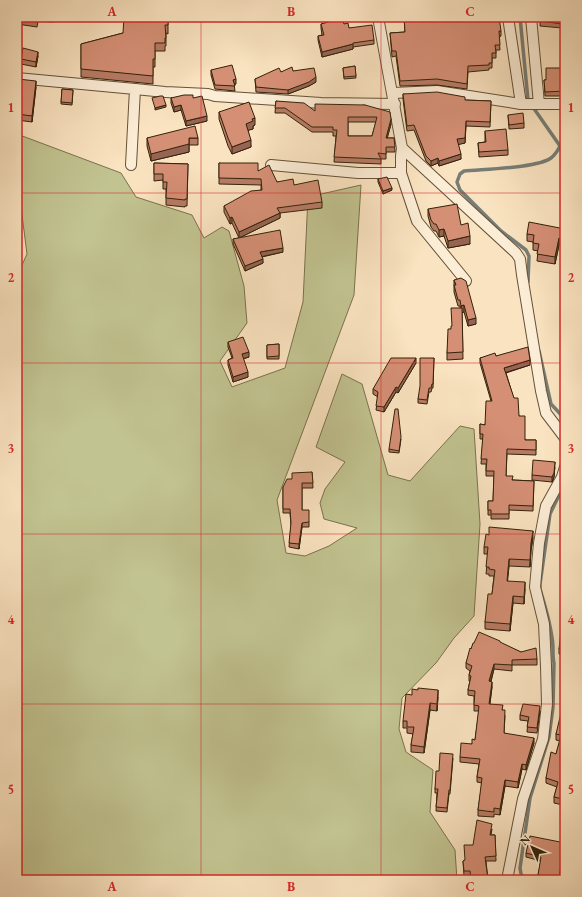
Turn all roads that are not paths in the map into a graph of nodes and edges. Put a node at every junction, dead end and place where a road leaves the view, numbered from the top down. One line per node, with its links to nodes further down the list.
1 (378, 17): 6 (street)
2 (508, 17): 8 (street)
3 (531, 17): 8 (street)
4 (17, 78): 5 (street)
5 (135, 89): 7 (street); 11 (street)
6 (393, 93): 7 (street); 8 (street)
7 (395, 104): 10 (street)
8 (530, 104): 9 (street)
9 (565, 104)
10 (402, 148): 13 (street); 15 (street)
11 (131, 165)
12 (271, 165): 13 (street)
13 (401, 173): 14 (street)
14 (466, 281)
15 (565, 438)
16 (565, 467): 17 (street)
17 (507, 880)

